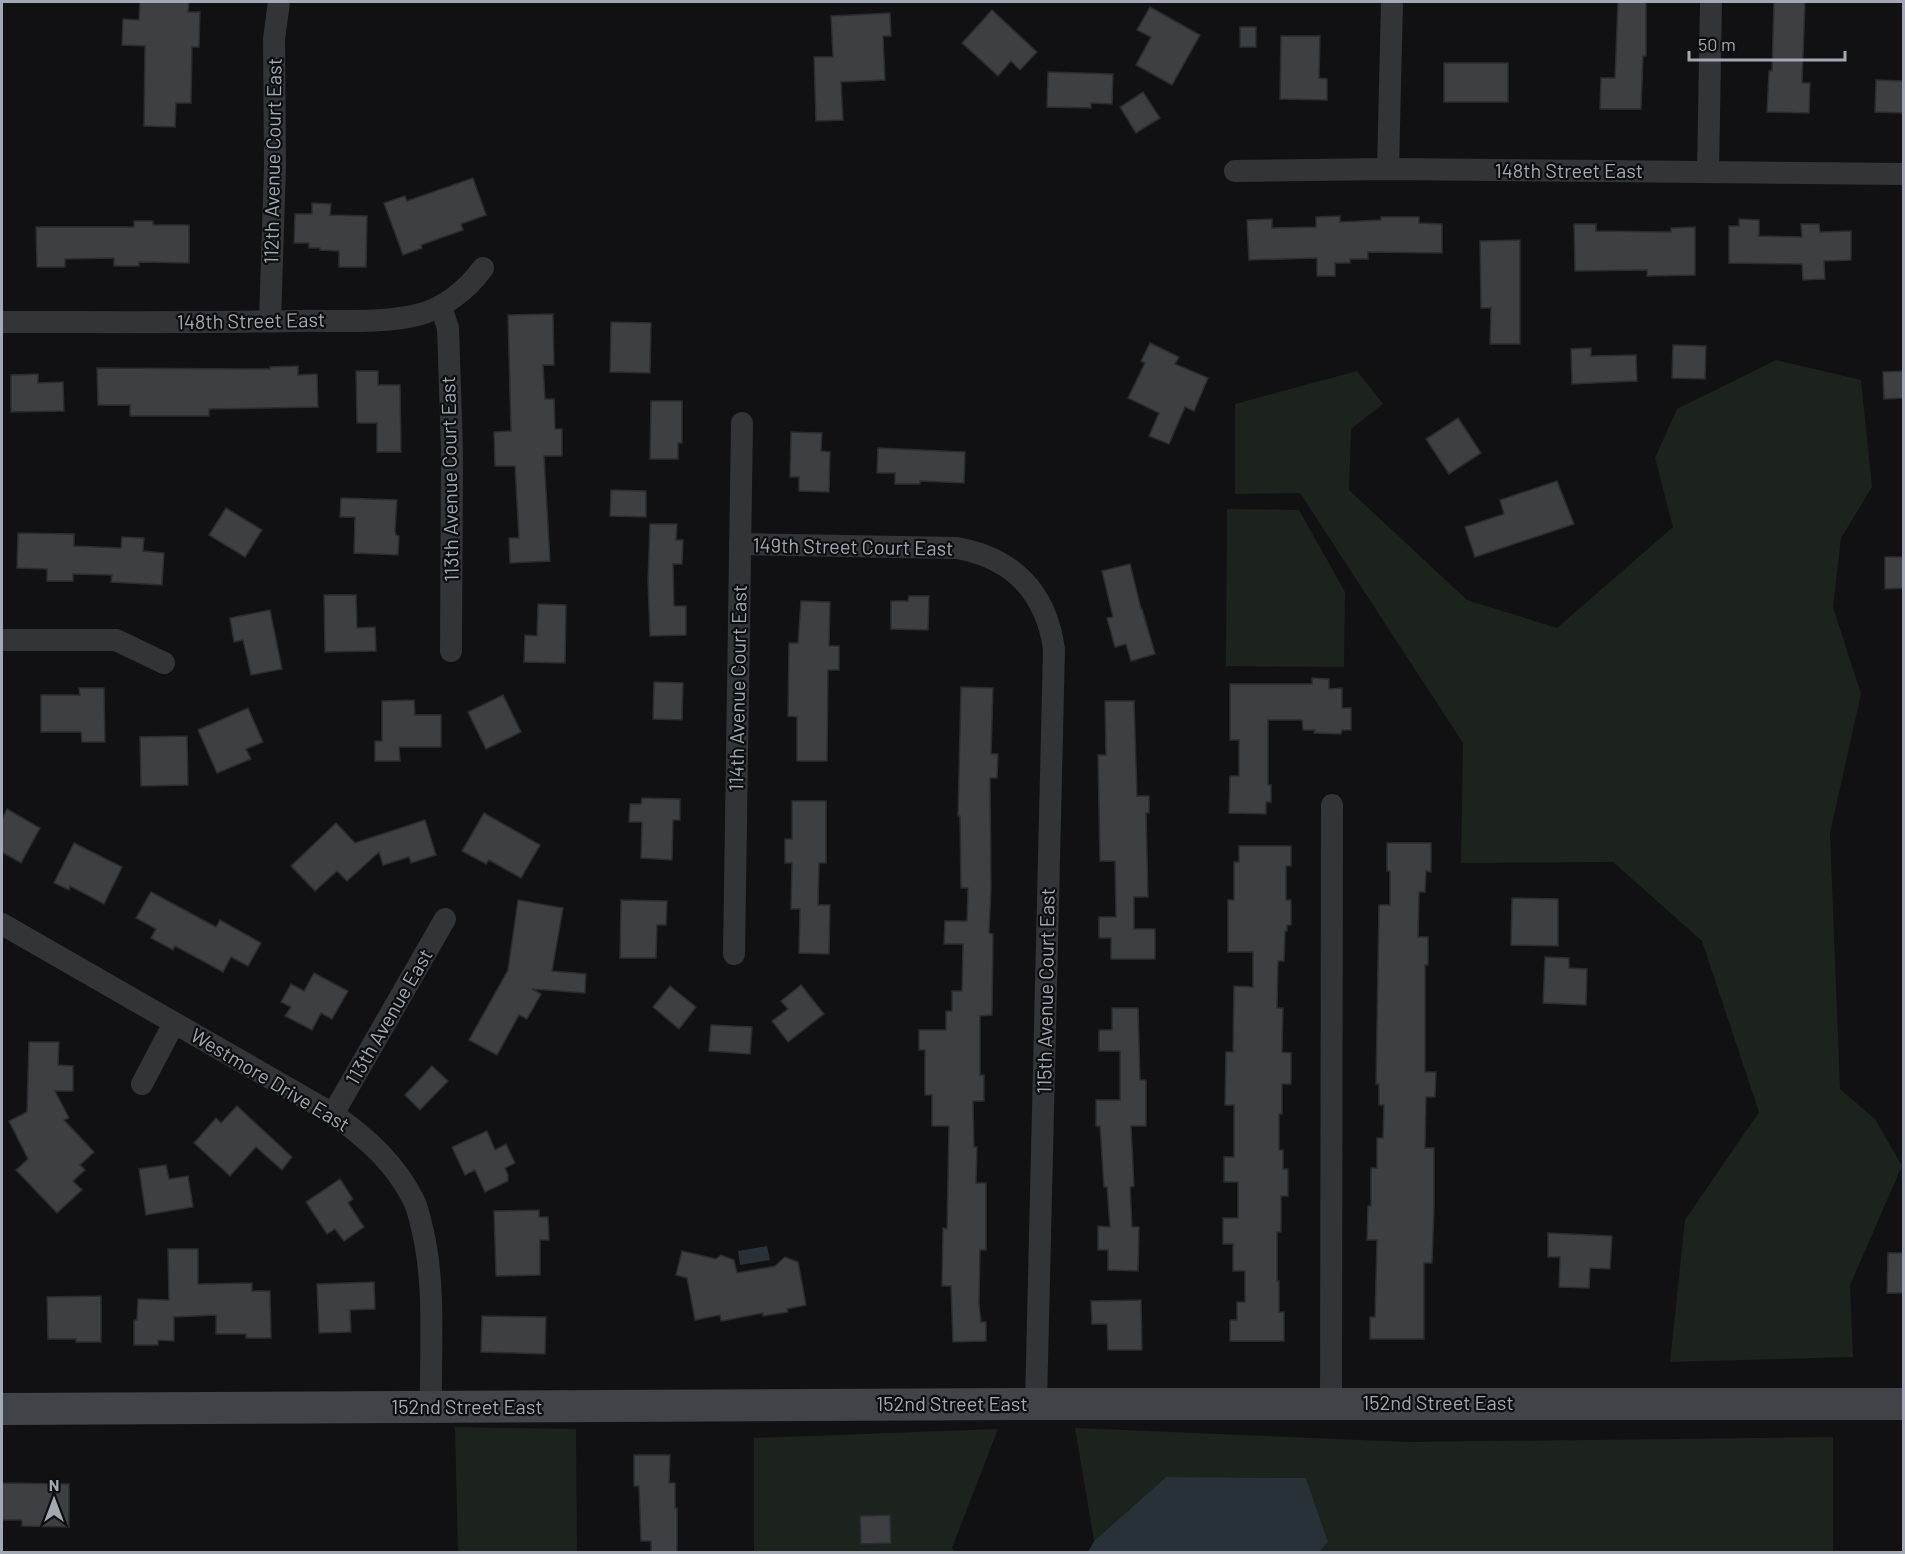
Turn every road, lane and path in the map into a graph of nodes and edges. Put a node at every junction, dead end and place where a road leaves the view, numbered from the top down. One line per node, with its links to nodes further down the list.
1 (279, 2): 10 (street, 112th Avenue Court East)
2 (1392, 2): 4 (street)
3 (1711, 2): 6 (street)
4 (1388, 169): 5 (street, 148th Street East); 6 (street, 148th Street East)
5 (1235, 171)
6 (1708, 172): 7 (street, 148th Street East)
7 (1904, 174)
8 (483, 268): 9 (street, 148th Street East)
9 (441, 307): 10 (street, 148th Street East); 16 (street, 113th Avenue Court East)
10 (270, 321): 11 (street, 148th Street East)
11 (2, 322)
12 (742, 423): 13 (street, 114th Avenue Court East)
13 (740, 544): 14 (street, 149th Street Court East); 21 (street, 114th Avenue Court East)
14 (1028, 586): 26 (street, 115th Avenue Court East)
15 (2, 640): 17 (street)
16 (451, 651)
17 (164, 663)
18 (1332, 805): 25 (street)
19 (445, 919): 24 (street, 113th Avenue East)
20 (2, 924): 22 (street, Westmore Drive East)
21 (734, 954)
22 (174, 1023): 23 (street, Westmore Drive East); 24 (street, Westmore Drive East)
23 (142, 1084)
24 (333, 1114): 28 (street, Westmore Drive East)
25 (1331, 1403): 26 (main road, 152nd Street East); 27 (main road, 152nd Street East)
26 (1036, 1404): 28 (main road, 152nd Street East)
27 (1904, 1404)
28 (431, 1407): 29 (main road, 152nd Street East)
29 (2, 1409)

